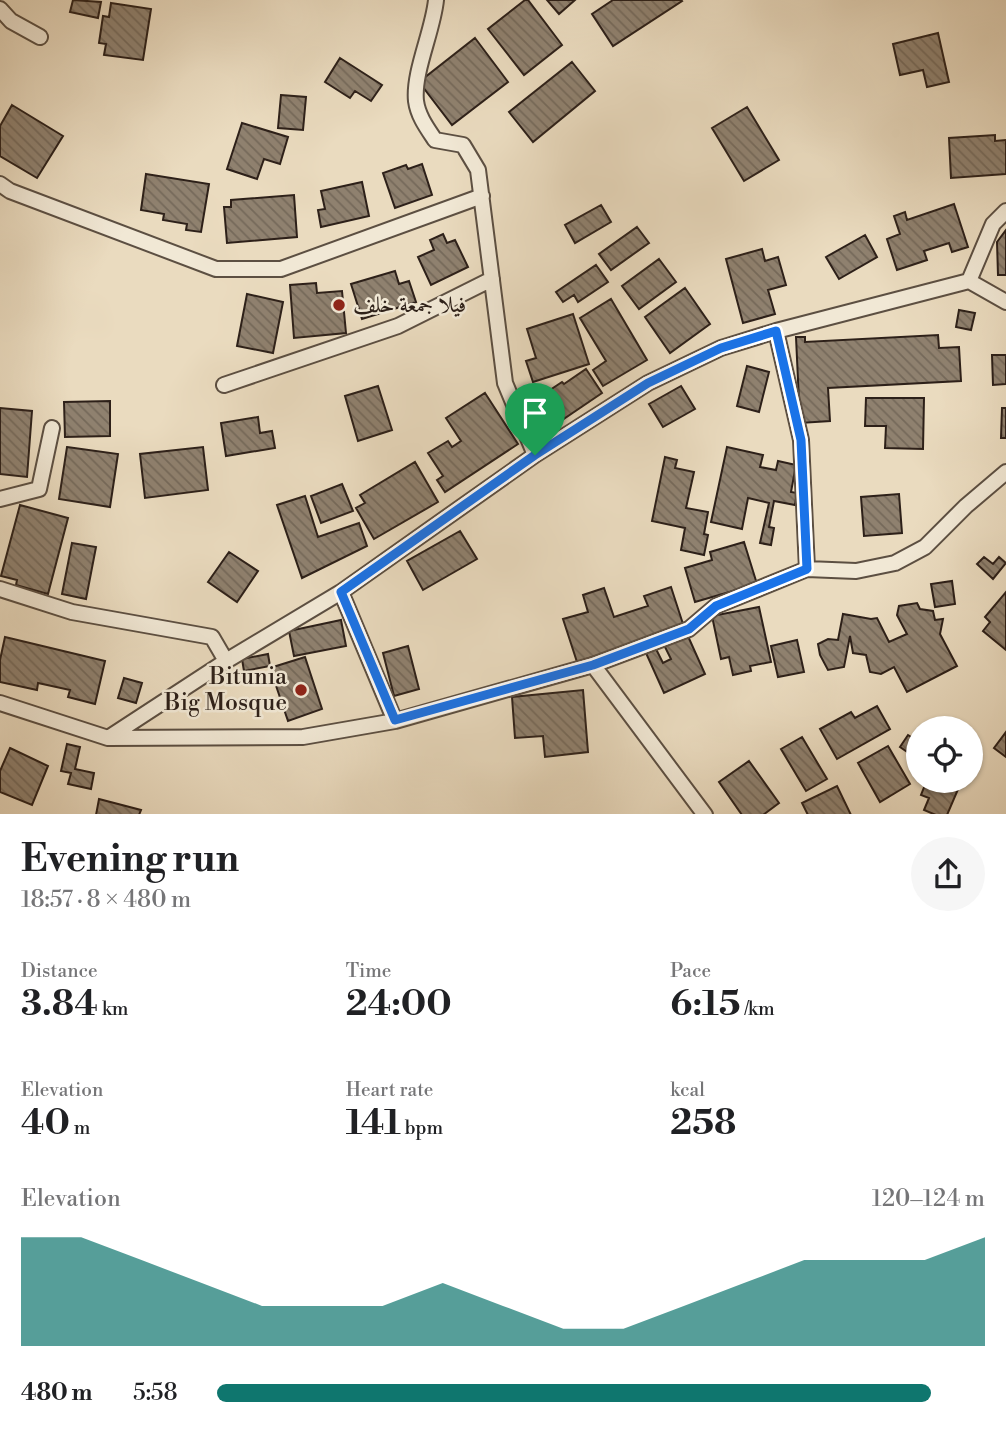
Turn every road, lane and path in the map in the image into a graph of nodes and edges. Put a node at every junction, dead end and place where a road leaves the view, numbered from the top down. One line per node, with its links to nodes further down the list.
1 (436, 0): 5 (street)
2 (0, 9): 3 (street)
3 (40, 37)
4 (0, 184): 5 (street)
5 (482, 196): 7 (street)
6 (1006, 211): 8 (street)
7 (492, 279): 11 (street); 13 (street)
8 (969, 281): 9 (street); 10 (street)
9 (1006, 302)
10 (776, 331): 13 (street); 16 (street)
11 (224, 385)
12 (52, 428): 15 (street)
13 (535, 455): 18 (street)
14 (1006, 472): 16 (street)
15 (0, 499)
16 (807, 569): 20 (street)
17 (0, 589): 19 (street)
18 (341, 592): 19 (street); 22 (street)
19 (226, 661): 23 (street)
20 (593, 665): 22 (street); 24 (street)
21 (0, 703): 23 (street)
22 (395, 720): 23 (street)
23 (108, 738)
24 (705, 814)

